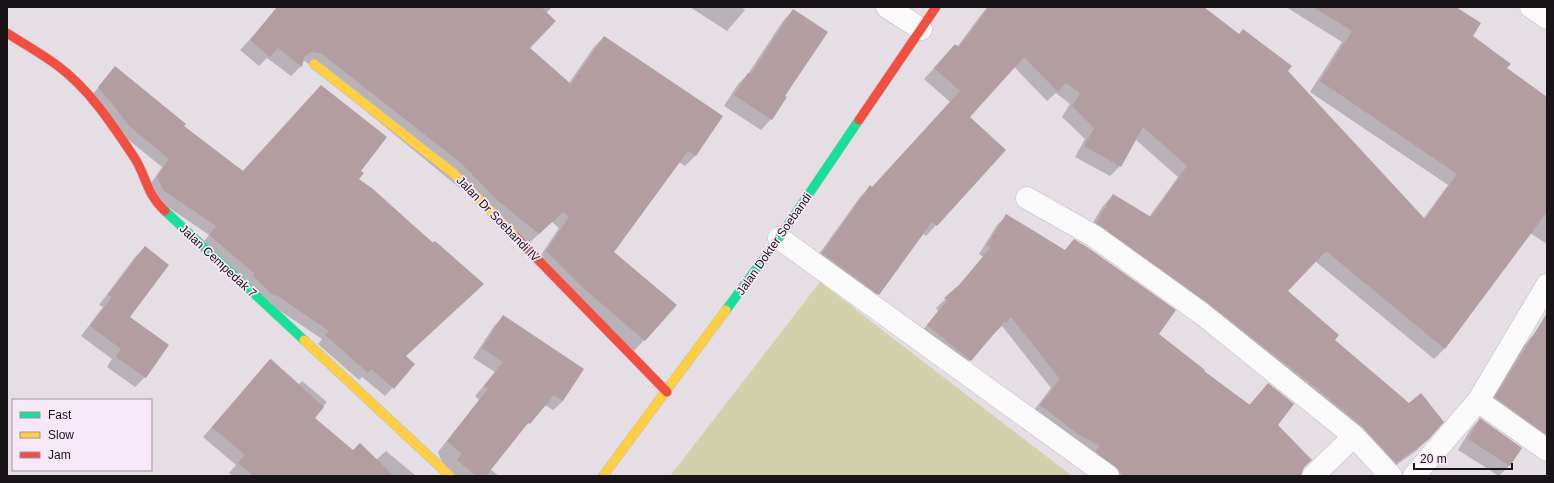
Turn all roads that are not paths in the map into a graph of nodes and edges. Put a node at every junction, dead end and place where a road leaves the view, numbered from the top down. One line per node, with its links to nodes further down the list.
1 (887, 7): 5 (street)
2 (936, 7): 5 (street, Jalan Dokter Soebandi)
3 (1531, 7): 4 (street)
4 (1547, 18)
5 (921, 29): 9 (street, Jalan Dokter Soebandi)
6 (9, 40): 15 (street, Jalan Cempedak 7)
7 (314, 64): 11 (street, Jalan Dr Soebandi IV)
8 (1027, 198): 13 (street)
9 (780, 238): 11 (street, Jalan Dokter Soebandi); 17 (street)
10 (1547, 285): 12 (street)
11 (667, 392): 16 (street, Jalan Dokter Soebandi)
12 (1478, 401): 14 (street); 20 (street)
13 (1354, 436): 18 (street); 19 (street)
14 (1547, 450)
15 (450, 476)
16 (603, 476)
17 (1108, 476)
18 (1313, 476)
19 (1391, 476)
20 (1414, 476)

